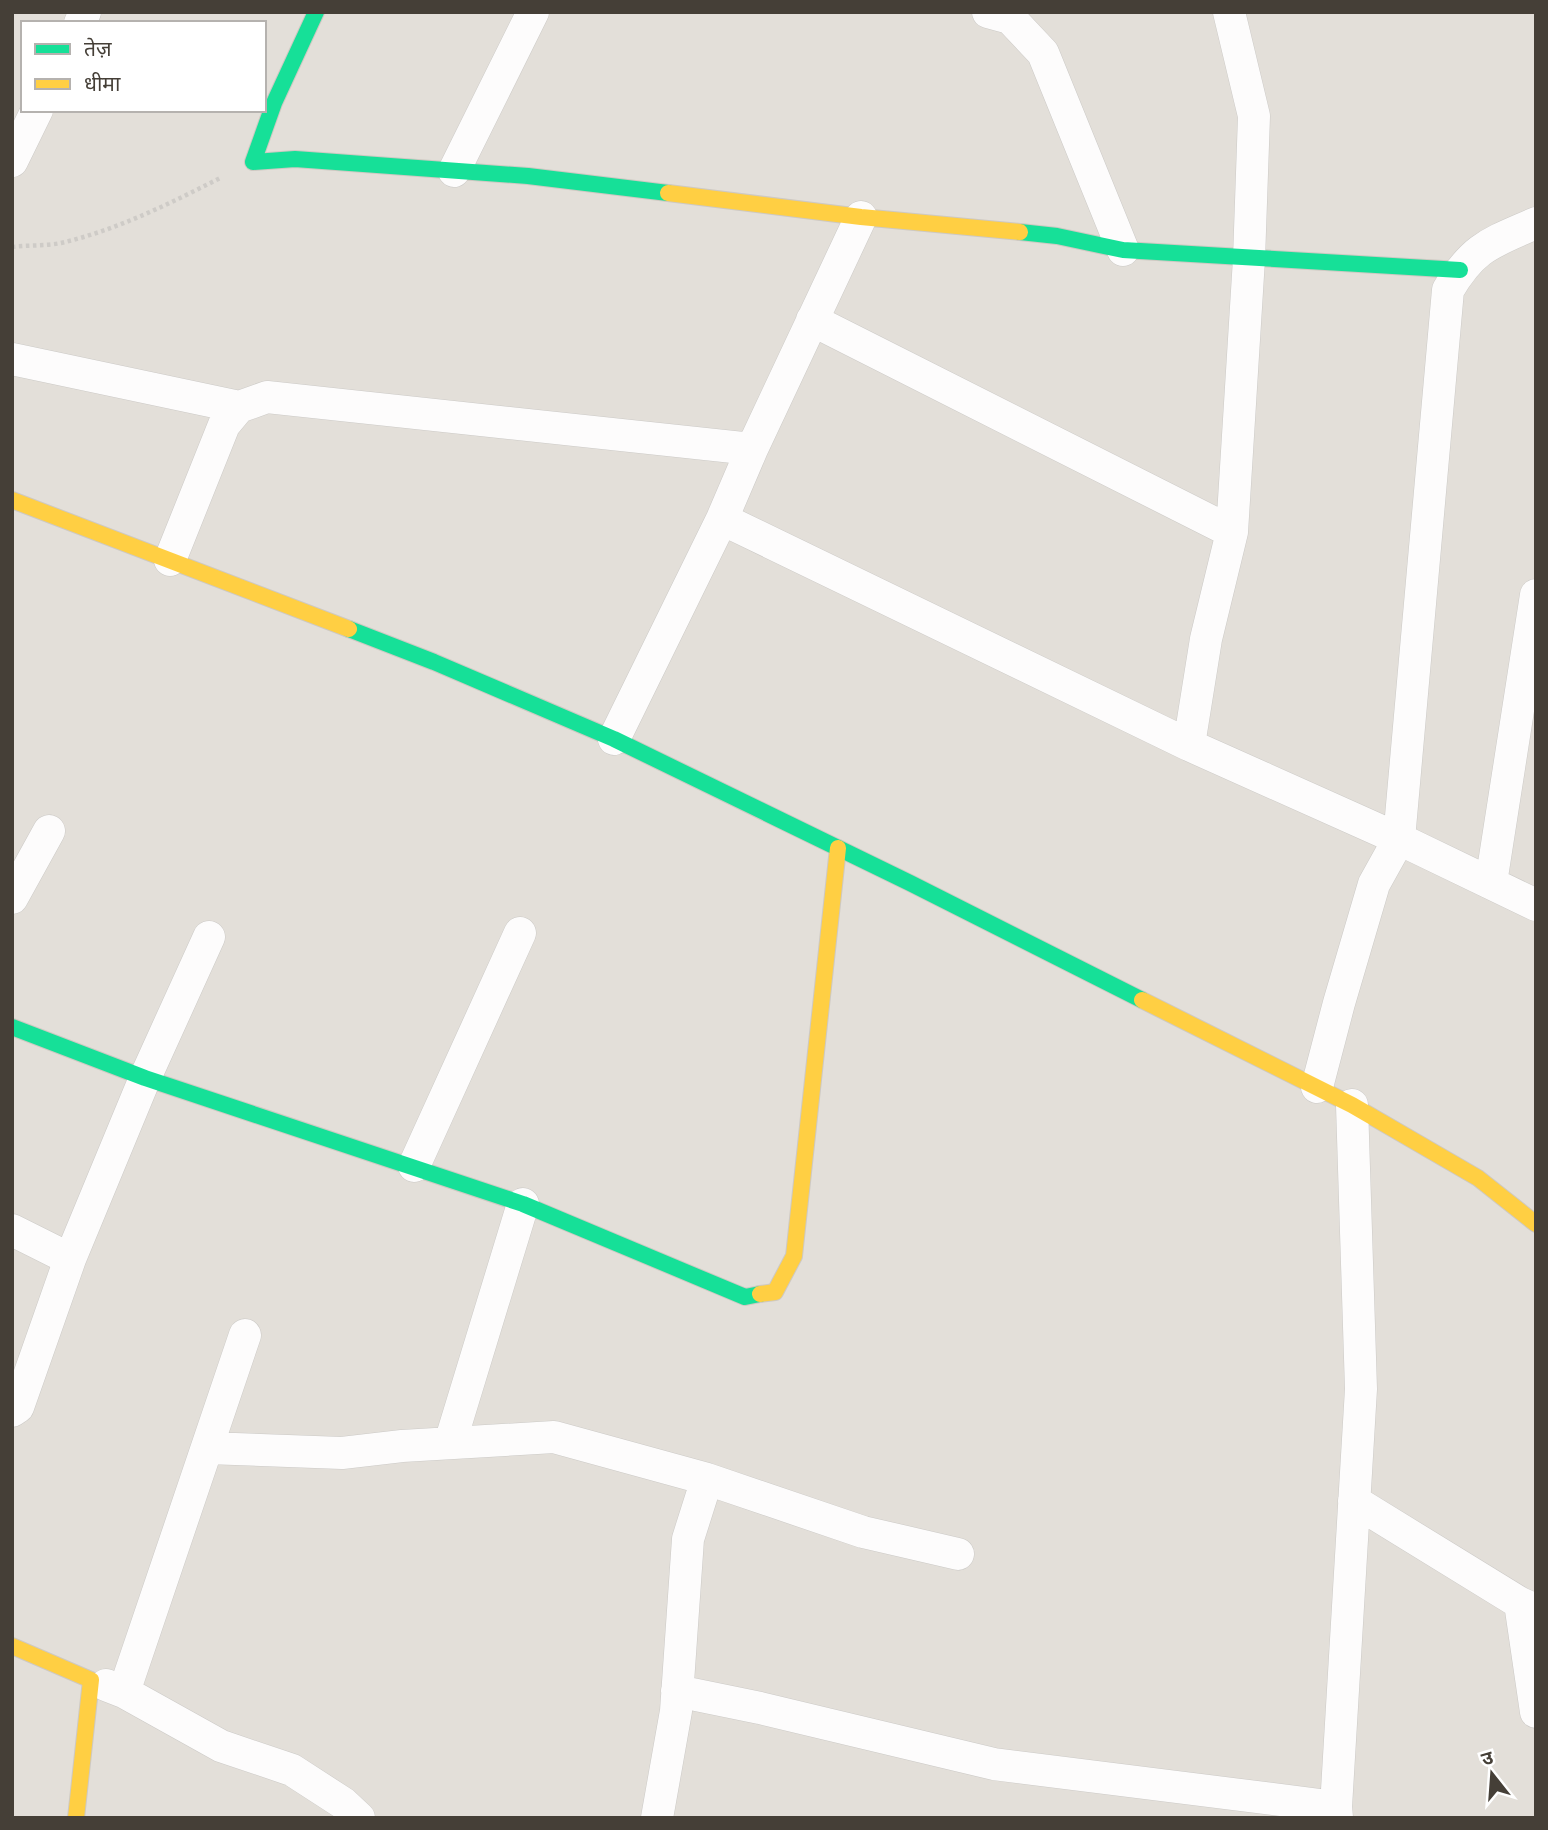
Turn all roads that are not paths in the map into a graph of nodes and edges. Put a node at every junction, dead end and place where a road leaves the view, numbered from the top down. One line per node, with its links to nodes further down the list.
1 (316, 12): 7 (street)
2 (533, 12): 7 (street)
3 (988, 12): 10 (street)
4 (1229, 12): 11 (street)
5 (36, 112): 6 (street)
6 (12, 162)
7 (454, 171): 8 (street)
8 (861, 217): 10 (street); 13 (street)
9 (1536, 223): 12 (street)
10 (1123, 250): 11 (street)
11 (1249, 259): 12 (street); 19 (street)
12 (1460, 270): 25 (street)
13 (813, 320): 16 (street); 19 (street)
14 (12, 359): 15 (street)
15 (239, 407): 16 (street); 20 (street)
16 (752, 449): 18 (street)
17 (12, 500): 20 (street)
18 (722, 519): 22 (street); 23 (street)
19 (1232, 532): 23 (street)
20 (170, 560): 22 (street)
21 (1536, 595): 27 (street)
22 (614, 739): 26 (street)
23 (1189, 745): 25 (street)
24 (49, 831): 28 (street)
25 (1399, 839): 27 (street); 34 (street)
26 (838, 848): 34 (street); 37 (street)
27 (1491, 883): 29 (street)
28 (12, 898)
29 (1536, 905)
30 (520, 933): 36 (street)
31 (209, 937): 33 (street)
32 (12, 1027): 33 (street)
33 (145, 1078): 36 (street); 40 (street)
34 (1317, 1087): 35 (street)
35 (1352, 1105): 38 (street); 46 (street)
36 (414, 1166): 37 (street)
37 (523, 1204): 43 (street)
38 (1536, 1224)
39 (12, 1230): 40 (street)
40 (70, 1259): 42 (street)
41 (245, 1335): 44 (street)
42 (12, 1411)
43 (450, 1443): 44 (street); 45 (street)
44 (207, 1448): 52 (street)
45 (707, 1479): 47 (street); 51 (street)
46 (1354, 1501): 48 (street); 54 (street)
47 (958, 1554)
48 (1528, 1606): 53 (street)
49 (12, 1646): 50 (street)
50 (91, 1680): 52 (street); 55 (street)
51 (677, 1691): 54 (street); 57 (street)
52 (124, 1692): 56 (street)
53 (1536, 1712)
54 (1337, 1812)
55 (76, 1818)
56 (359, 1818)
57 (657, 1818)

